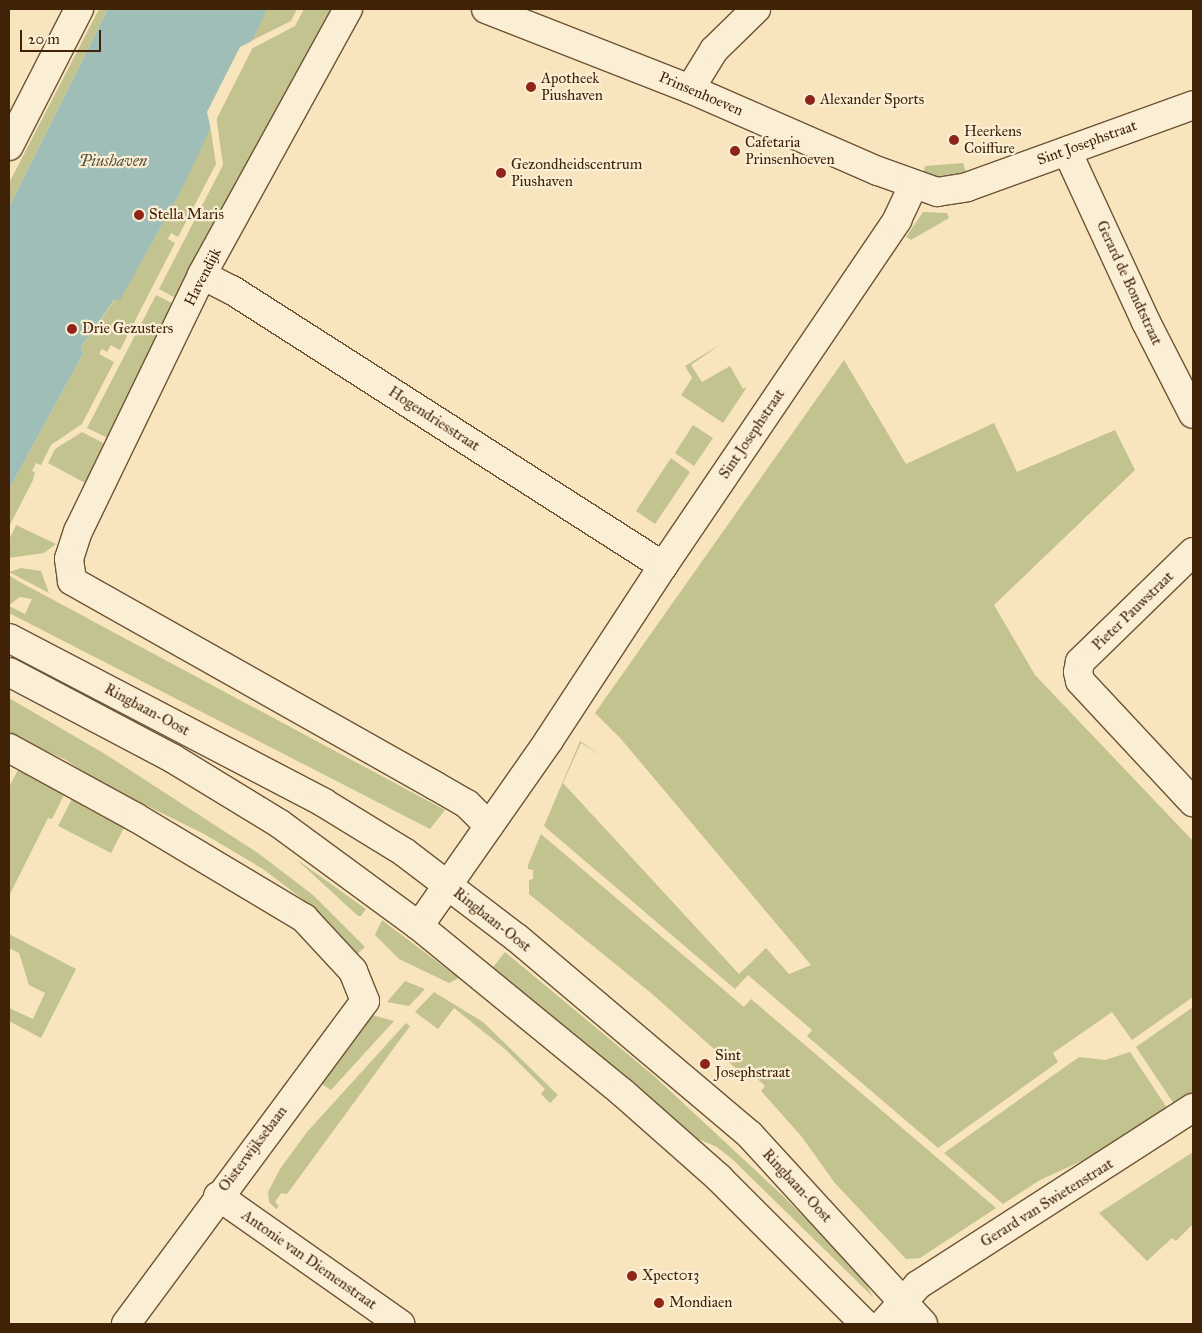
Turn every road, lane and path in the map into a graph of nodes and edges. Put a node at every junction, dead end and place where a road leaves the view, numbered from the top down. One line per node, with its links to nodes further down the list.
1 (79, 9): 7 (street)
2 (348, 9): 10 (street, Havendijk)
3 (486, 9): 5 (street, Prinsenhoeven)
4 (756, 9): 5 (street)
5 (690, 89): 9 (street, Prinsenhoeven)
6 (1193, 105): 8 (street, Sint Josephstraat)
7 (9, 146)
8 (1067, 151): 9 (street, Sint Josephstraat); 11 (street, Gerard de Bondtstraat)
9 (913, 185): 13 (street, Sint Josephstraat)
10 (202, 275): 13 (street, Hogendriesstraat); 18 (street, Havendijk)
11 (1193, 414)
12 (1193, 552): 17 (street, Pieter Pauwstraat)
13 (663, 566): 18 (street, Sint Josephstraat)
14 (14, 640): 19 (street, Ringbaan-Oost)
15 (9, 672): 20 (street, Ringbaan-Oost)
16 (9, 748): 22 (street, Oisterwijksebaan)
17 (1193, 802)
18 (489, 826): 19 (street, Sint Josephstraat)
19 (448, 886): 20 (street, Sint Josephstraat); 23 (street, Ringbaan-Oost)
20 (419, 926): 26 (street, Ringbaan-Oost)
21 (1193, 1108): 23 (street, Gerard van Swietenstraat)
22 (218, 1196): 24 (street, Oisterwijksebaan); 25 (street, Antonie van Diemenstraat)
23 (903, 1300): 27 (street); 28 (street, Ringbaan-Oost)
24 (126, 1324)
25 (400, 1324)
26 (865, 1324)
27 (883, 1324)
28 (923, 1324)

